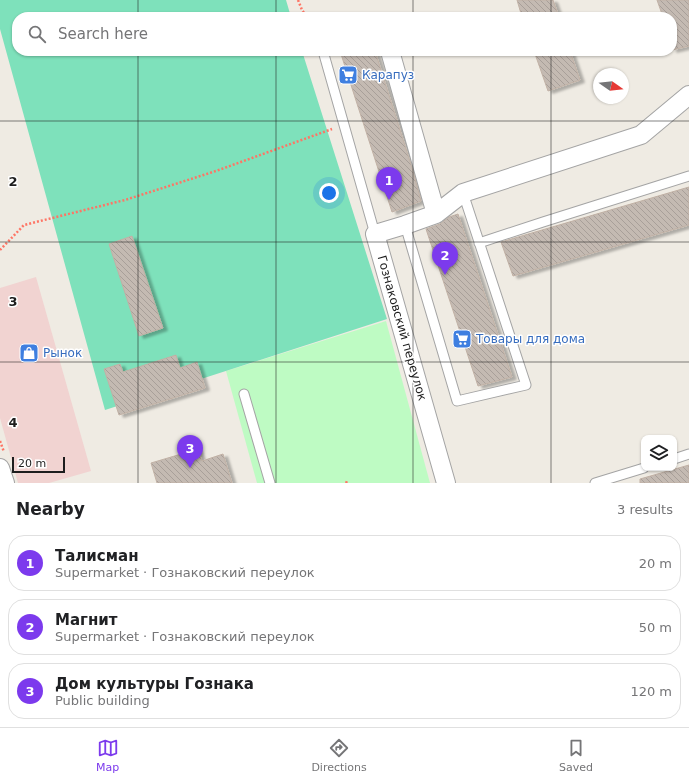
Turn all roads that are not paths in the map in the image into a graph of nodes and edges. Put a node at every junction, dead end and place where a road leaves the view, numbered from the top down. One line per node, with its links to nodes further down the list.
1 (324, 56): 8 (lane)
2 (391, 56): 6 (street)
3 (689, 95): 5 (street)
4 (689, 176): 9 (lane)
5 (463, 193): 6 (street); 9 (lane)
6 (436, 214): 7 (street)
7 (406, 225): 8 (street); 9 (lane)
8 (375, 234): 17 (street, Гознаковский переулок)
9 (479, 243)
10 (244, 394): 16 (lane)
11 (689, 454): 12 (lane)
12 (677, 457)
13 (0, 468): 15 (street)
14 (641, 469): 18 (lane)
15 (5, 483)
16 (270, 483)
17 (446, 483)
18 (596, 483)

